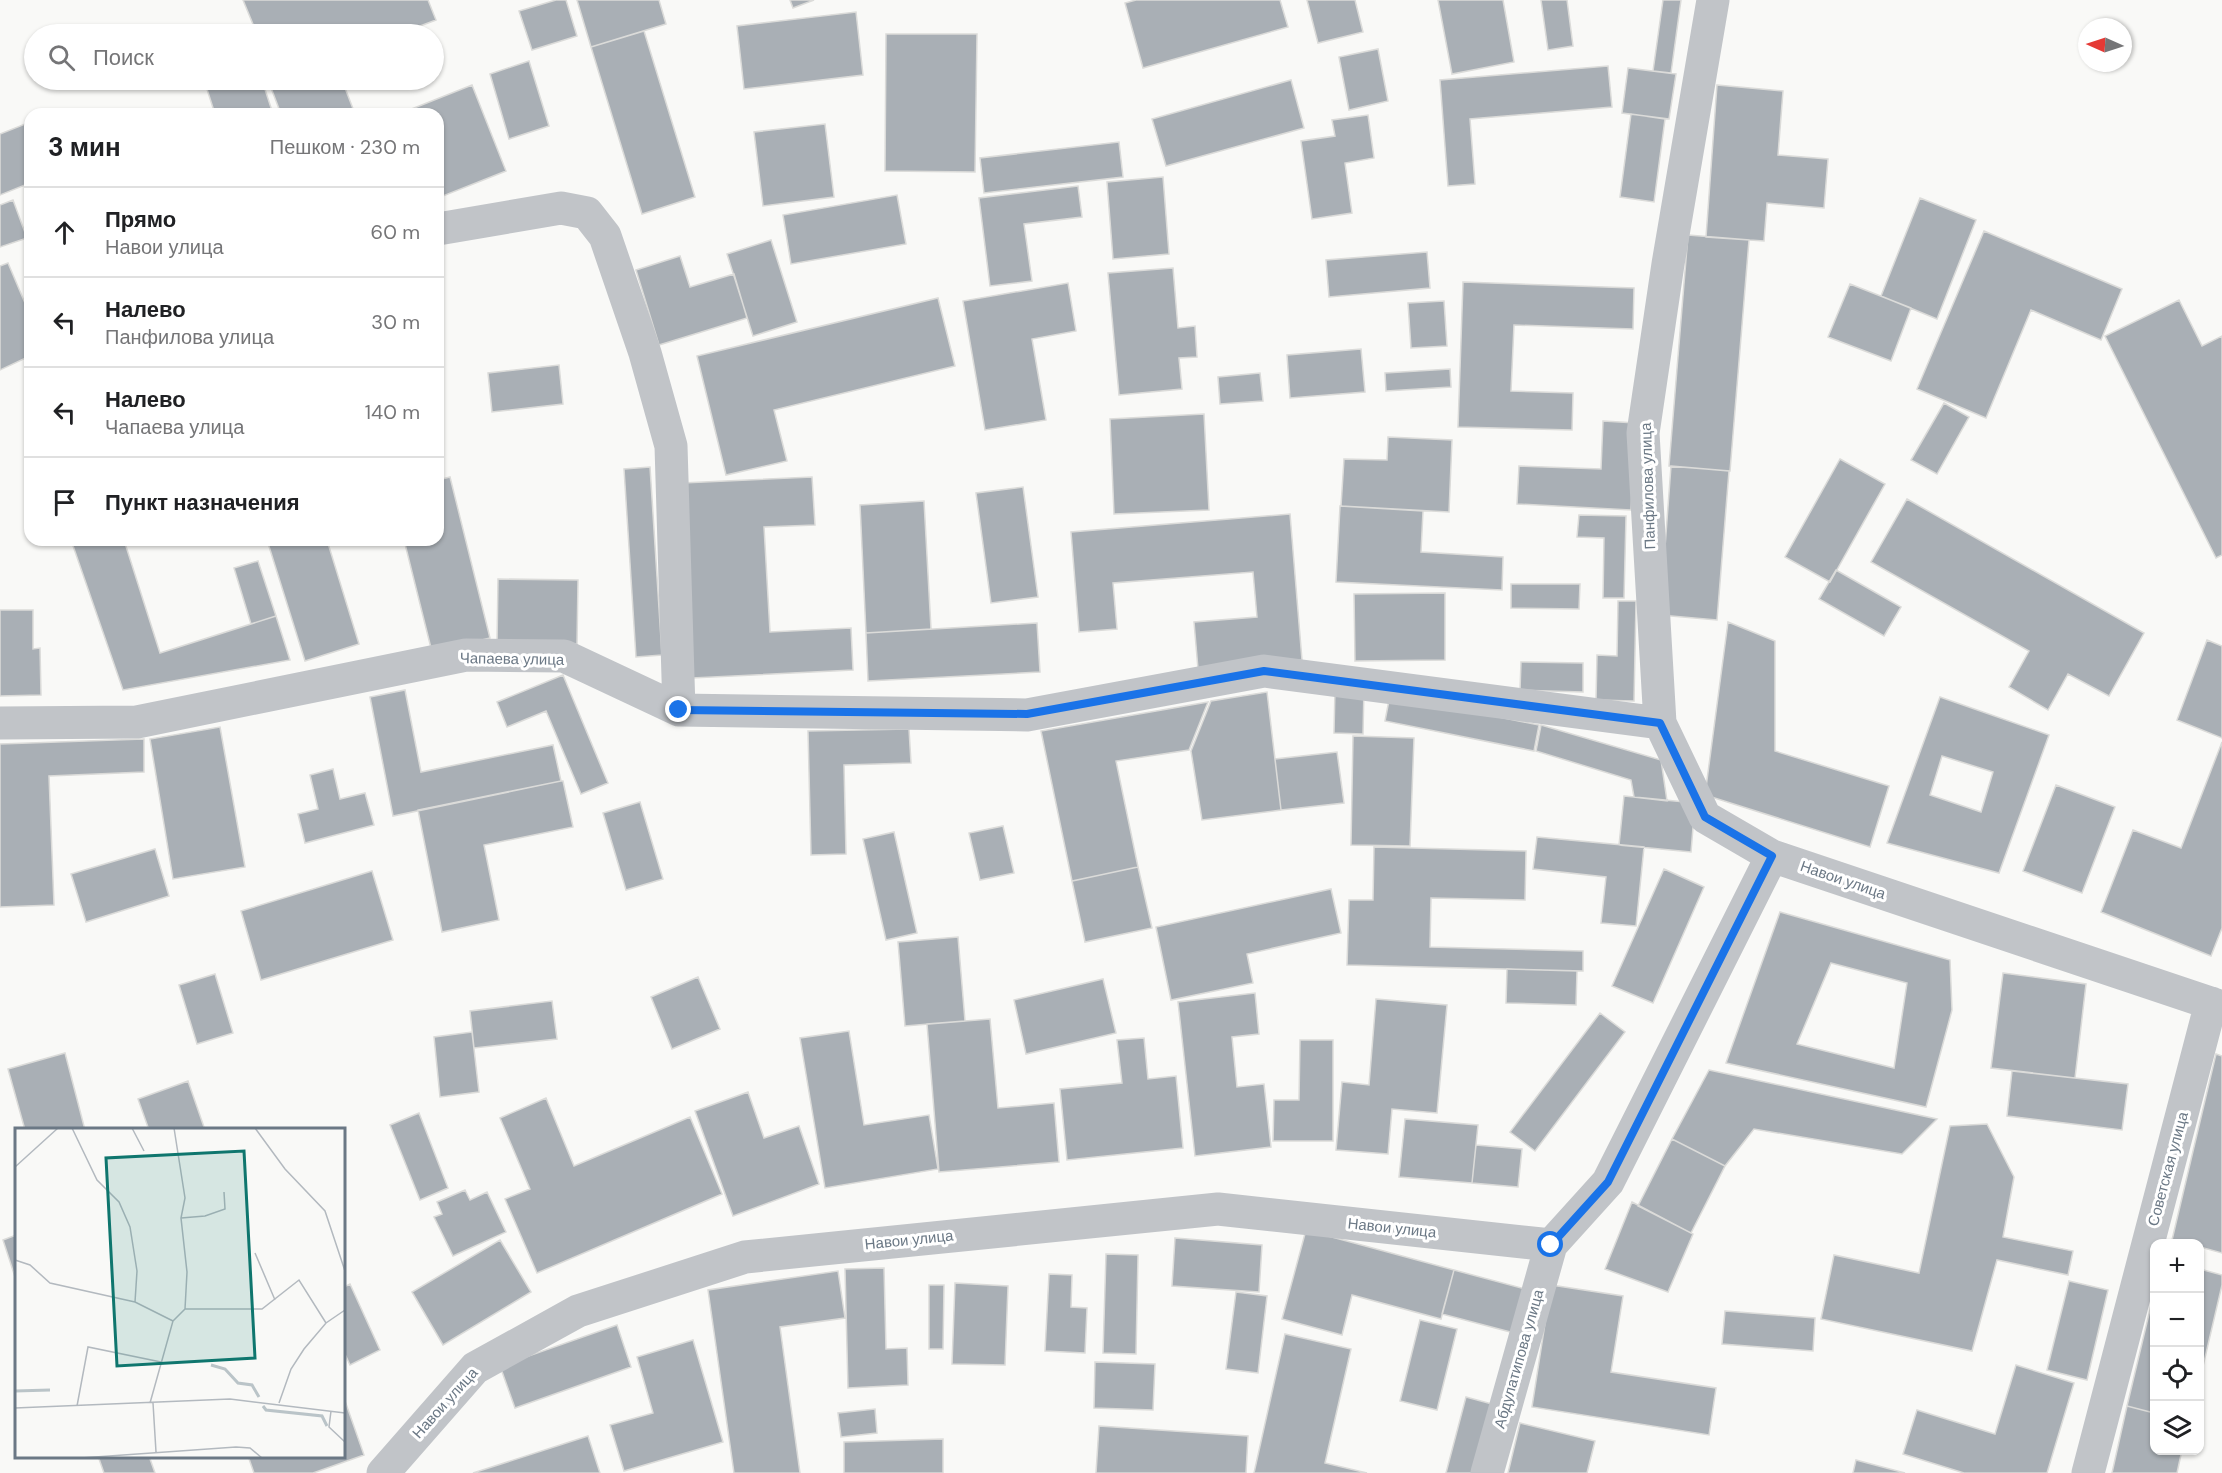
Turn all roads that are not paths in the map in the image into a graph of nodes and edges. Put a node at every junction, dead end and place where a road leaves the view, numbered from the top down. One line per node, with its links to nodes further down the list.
1 (1713, 0): 5 (street, Панфилова улица)
2 (444, 229): 3 (street)
3 (679, 710): 4 (street, Чапаева улица); 5 (street, Чапаева улица)
4 (0, 723)
5 (1660, 723): 6 (street, Панфилова улица)
6 (1772, 856): 7 (street, Навои улица); 8 (street)
7 (2217, 1005): 11 (street, Советская улица)
8 (1551, 1245): 9 (street, Навои улица); 10 (street, Абдулатипова улица)
9 (382, 1473)
10 (1487, 1473)
11 (2088, 1473)

